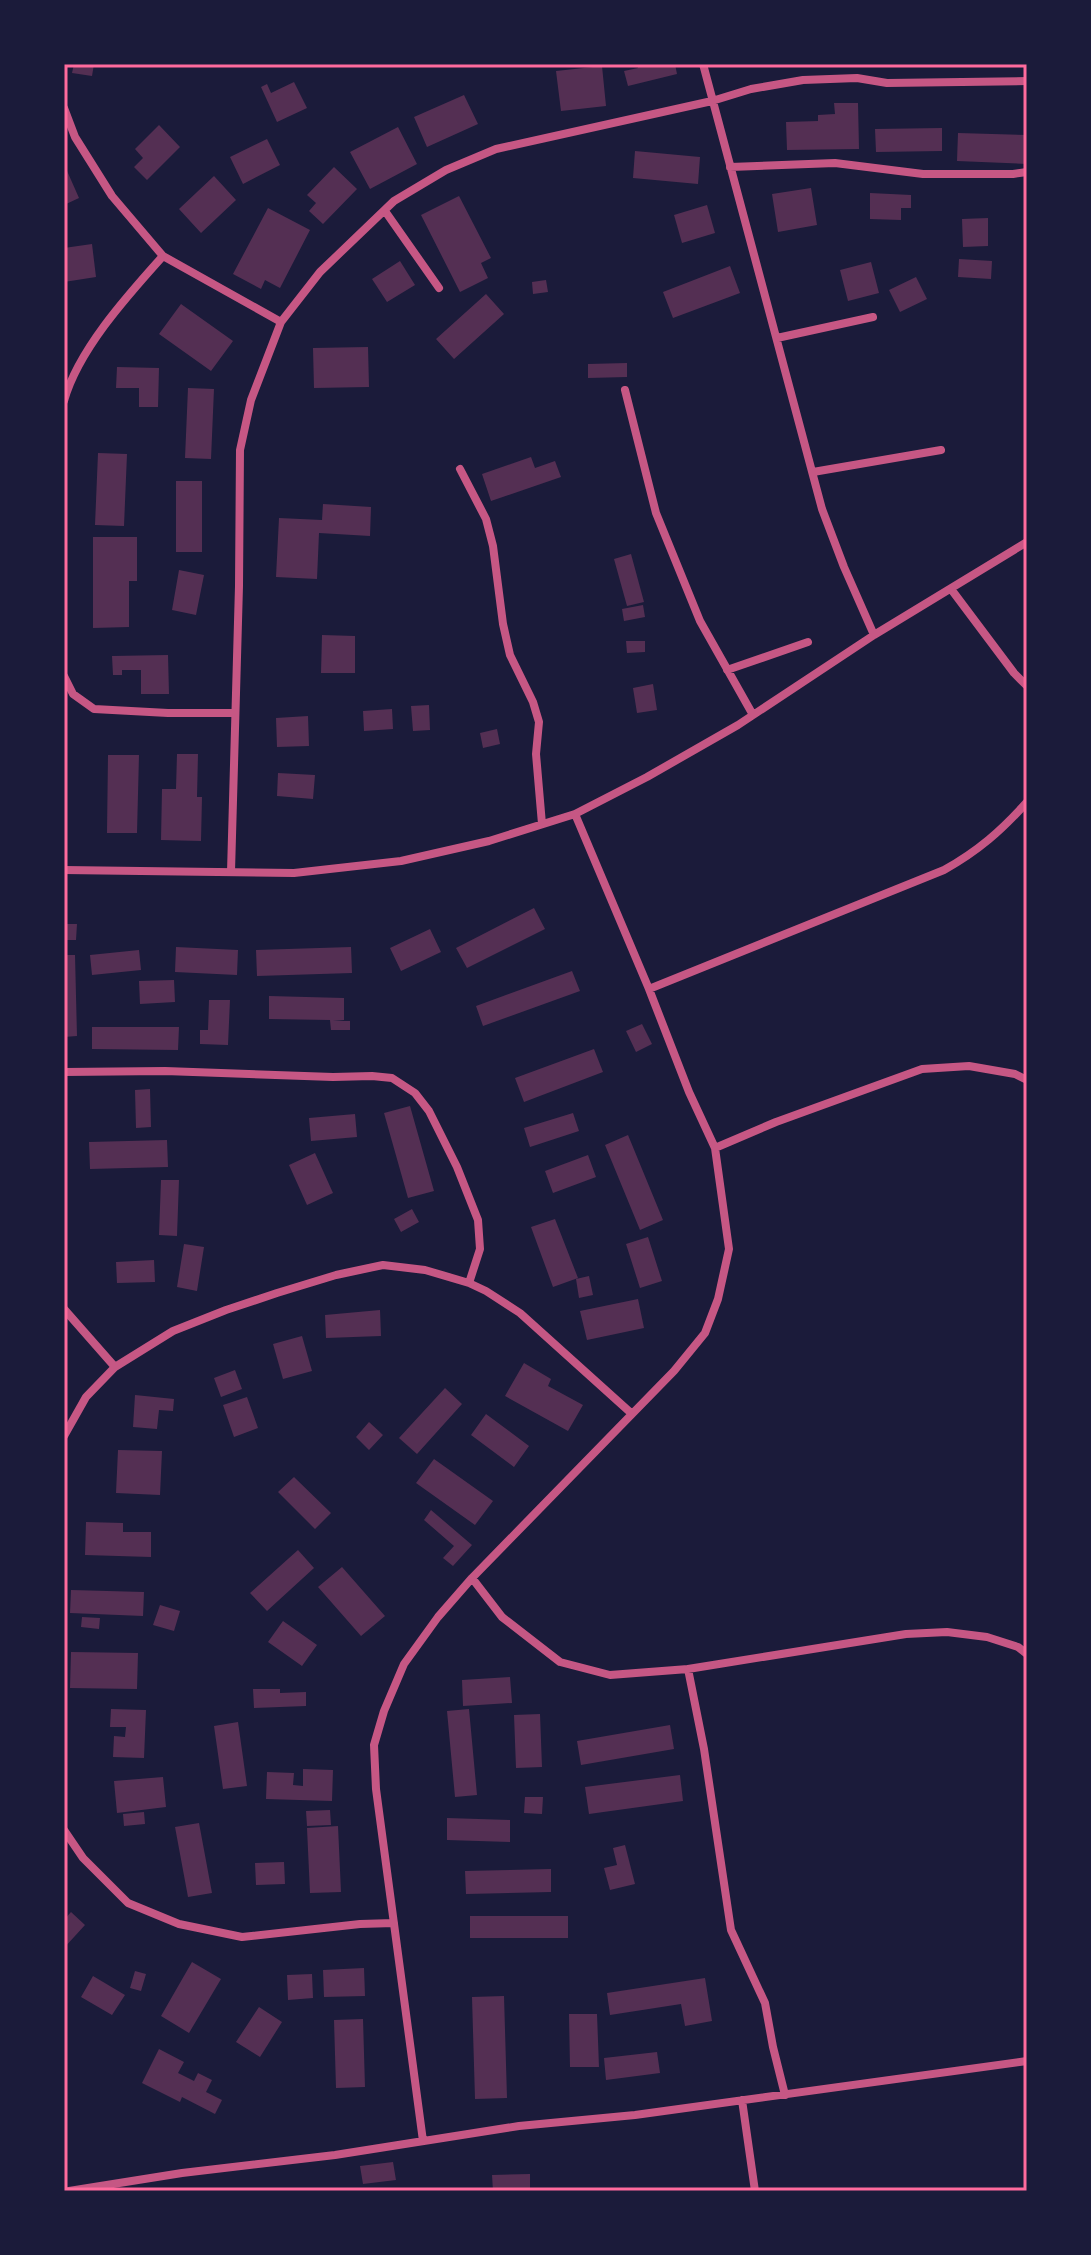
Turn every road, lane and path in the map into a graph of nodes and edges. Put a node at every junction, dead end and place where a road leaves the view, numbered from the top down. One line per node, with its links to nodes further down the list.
1 (703, 64): 3 (street)
2 (1027, 81): 3 (street)
3 (712, 101): 5 (street); 7 (street)
4 (64, 108): 8 (street)
5 (730, 167): 6 (street); 12 (street)
6 (1027, 172)
7 (385, 211): 9 (street); 11 (street)
8 (163, 256): 11 (street); 14 (street)
9 (439, 288)
10 (873, 317): 12 (street)
11 (281, 322): 25 (street)
12 (777, 338): 17 (street)
13 (625, 390): 22 (street)
14 (64, 401)
15 (941, 450): 17 (street)
16 (460, 469): 29 (street)
17 (813, 472): 20 (street)
18 (1027, 542): 19 (street)
19 (951, 589): 20 (street); 24 (street)
20 (874, 635): 26 (street)
21 (808, 642): 22 (street)
22 (727, 670): 26 (street)
23 (64, 676): 25 (street)
24 (1027, 686)
25 (235, 713): 31 (street)
26 (753, 715): 28 (street)
27 (1027, 802): 32 (street)
28 (575, 814): 29 (street); 32 (street)
29 (542, 824): 31 (street)
30 (64, 870): 31 (street)
31 (231, 872)
32 (649, 989): 35 (street)
33 (64, 1072): 36 (street)
34 (1027, 1080): 35 (street)
35 (715, 1148): 39 (street)
36 (469, 1283): 38 (street); 39 (street)
37 (64, 1309): 38 (street)
38 (115, 1367): 40 (street)
39 (631, 1413): 41 (street)
40 (64, 1436)
41 (472, 1578): 43 (street); 45 (street)
42 (1027, 1654): 43 (street)
43 (688, 1669): 47 (street)
44 (64, 1830): 45 (street)
45 (394, 1923): 49 (street)
46 (1027, 2061): 47 (street)
47 (785, 2095): 48 (street)
48 (742, 2100): 49 (street); 51 (street)
49 (423, 2141): 50 (street)
50 (69, 2191)
51 (755, 2191)

